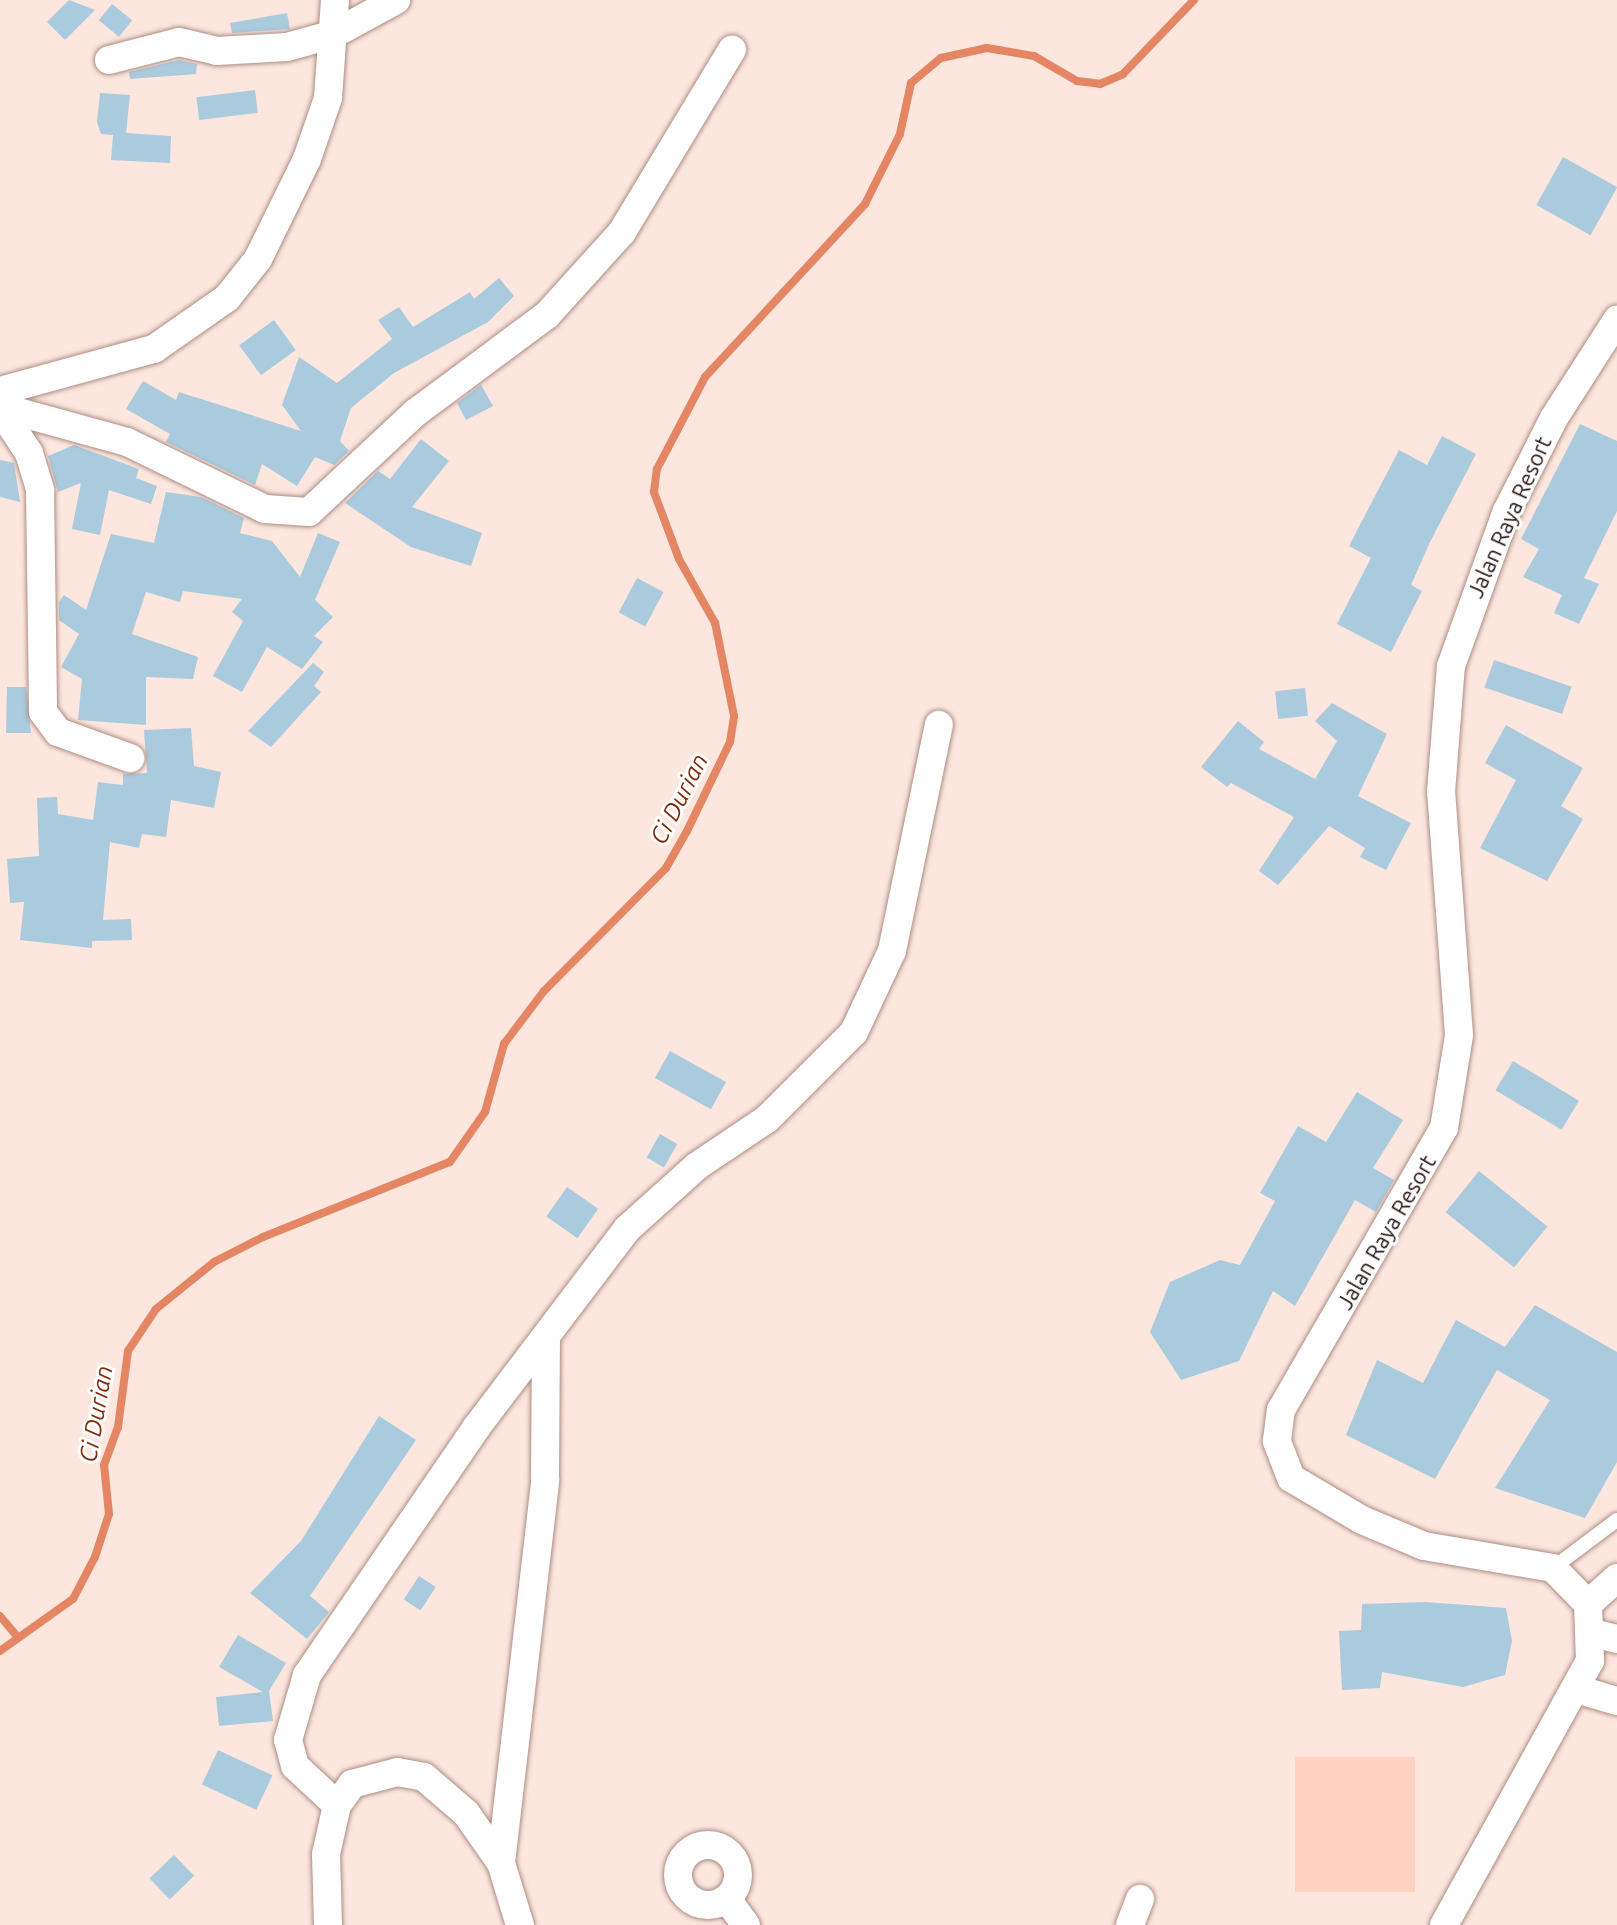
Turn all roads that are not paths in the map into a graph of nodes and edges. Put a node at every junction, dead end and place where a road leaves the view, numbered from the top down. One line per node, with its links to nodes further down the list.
1 (335, 0): 3 (street)
2 (396, 0): 3 (street)
3 (334, 34): 5 (street); 7 (street)
4 (732, 50): 8 (street)
5 (109, 60)
6 (1617, 320): 13 (street, Jalan Raya Resort)
7 (0, 391)
8 (0, 408): 10 (street)
9 (939, 725): 11 (street)
10 (130, 758)
11 (546, 1342): 19 (street); 20 (street)
12 (1617, 1520): 13 (lane)
13 (1553, 1568): 15 (street)
14 (1617, 1578): 15 (street)
15 (1588, 1604): 16 (street)
16 (1605, 1636): 17 (street)
17 (1576, 1689): 18 (street); 25 (street)
18 (1617, 1701)
19 (337, 1805): 20 (street); 22 (street)
20 (501, 1863): 23 (street)
21 (727, 1899): 24 (street)
22 (328, 1925)
23 (520, 1925)
24 (746, 1925)
25 (1444, 1925)

